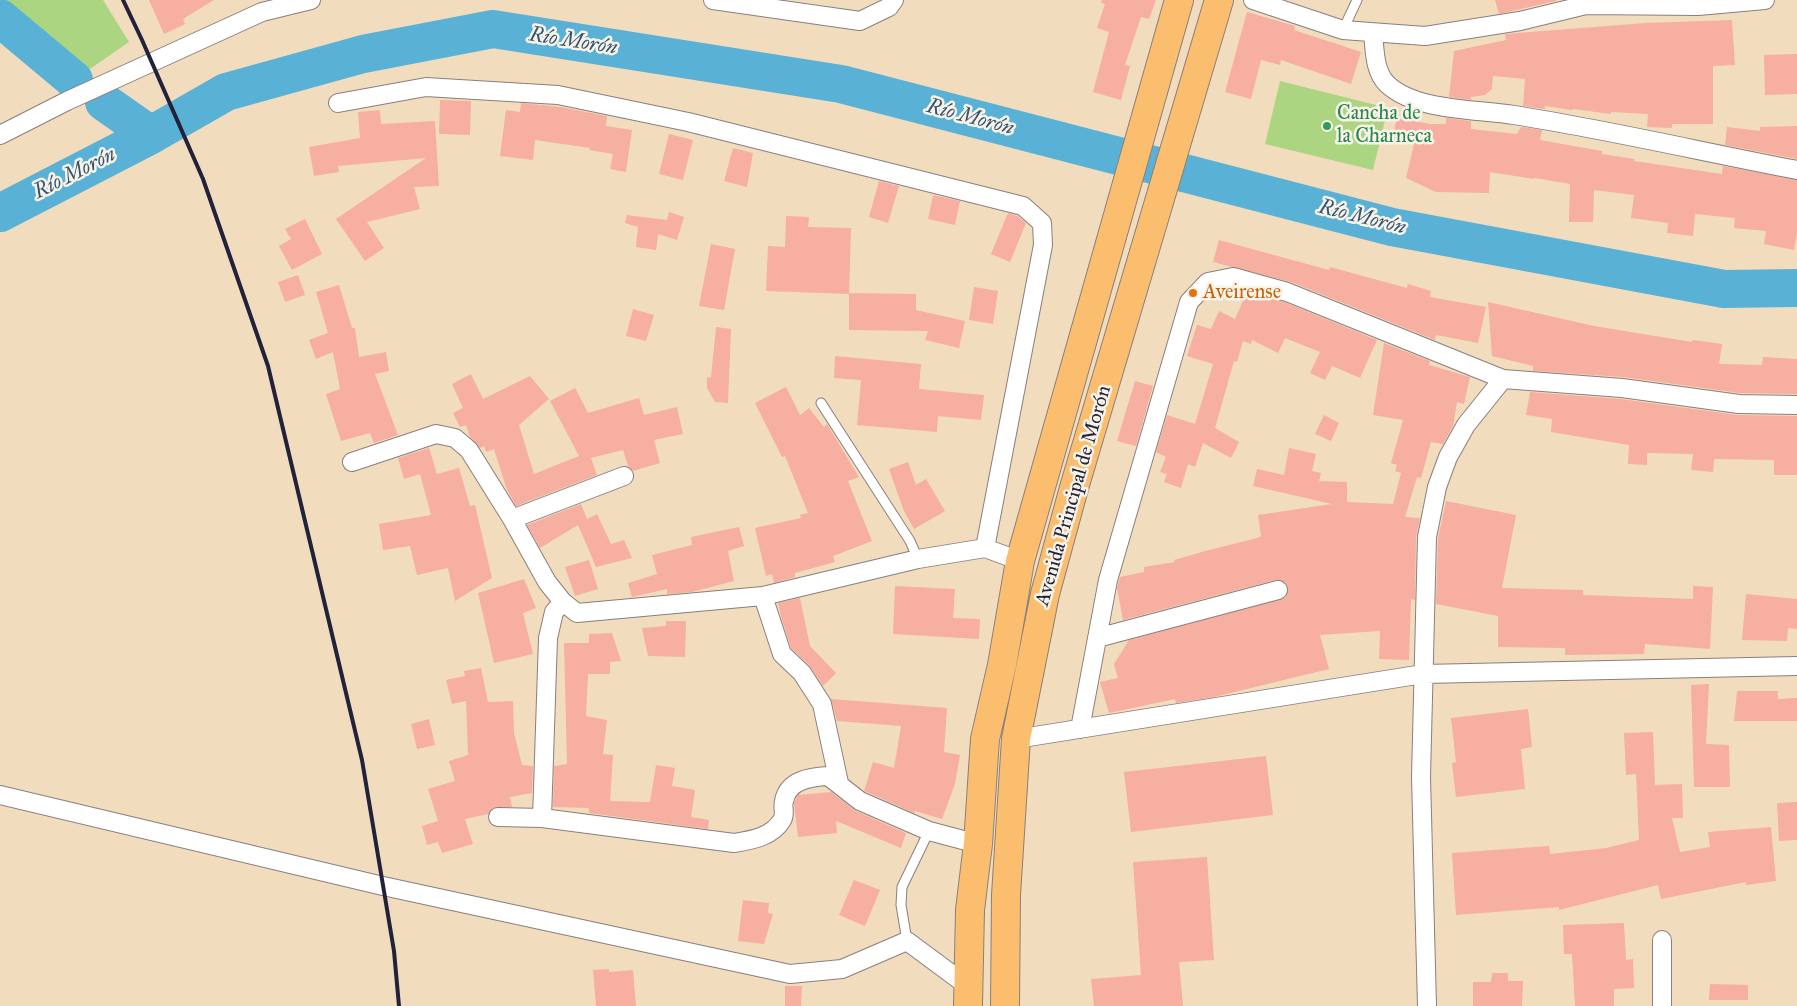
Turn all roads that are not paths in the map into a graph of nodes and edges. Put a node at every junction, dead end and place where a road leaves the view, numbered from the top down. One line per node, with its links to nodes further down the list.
1 (311, 0): 9 (street)
2 (713, 0): 3 (street)
3 (894, 0)
4 (1219, 0): 31 (main road, Avenida Principal de Morón)
5 (1253, 0): 10 (street)
6 (1357, 0): 10 (lane)
7 (1765, 0): 11 (street)
8 (1176, 1): 23 (main road, Avenida Principal de Morón)
9 (259, 6): 13 (street)
10 (1343, 30): 11 (street)
11 (1373, 34): 14 (street)
12 (338, 103): 21 (street)
13 (0, 135)
14 (1797, 170)
15 (1503, 379): 17 (street); 27 (street); 29 (street)
16 (821, 403): 22 (lane)
17 (1797, 404)
18 (352, 462): 20 (street)
19 (624, 476): 20 (street)
20 (512, 519): 26 (street)
21 (985, 548): 22 (street); 23 (street)
22 (918, 559): 25 (street)
23 (1020, 561): 37 (main road, Avenida Principal de Morón)
24 (1278, 590): 27 (street)
25 (762, 596): 26 (street); 32 (street)
26 (563, 602): 35 (street)
27 (1097, 638): 30 (street)
28 (1797, 666): 29 (street)
29 (1423, 674): 30 (street); 42 (street)
30 (1080, 729): 31 (street)
31 (1016, 739): 41 (main road, Avenida Principal de Morón)
32 (838, 784): 35 (street); 36 (street)
33 (0, 795): 39 (street)
34 (498, 817): 35 (street)
35 (542, 818)
36 (929, 831): 37 (street); 39 (lane)
37 (978, 844): 40 (main road, Avenida Principal de Morón)
38 (1662, 940): 43 (street)
39 (907, 941): 40 (street)
40 (969, 996)
41 (1004, 1006)
42 (1427, 1006)
43 (1662, 1006)

